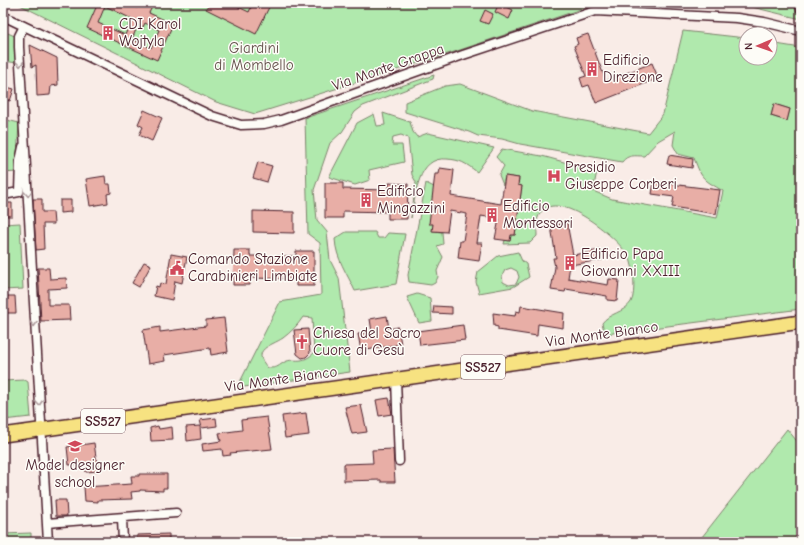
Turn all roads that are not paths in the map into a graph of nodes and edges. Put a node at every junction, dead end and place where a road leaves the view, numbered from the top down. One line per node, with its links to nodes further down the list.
1 (3, 16): 2 (street, Via Monte Grappa)
2 (24, 26): 3 (street, Via Monte Grappa); 4 (street, one-way to 4)
3 (801, 31)
4 (25, 140): 5 (street); 8 (street, one-way to 8)
5 (3, 195)
6 (801, 322): 7 (main road, Via Monte Bianco / SS527)
7 (396, 379): 8 (main road, Via Monte Bianco / SS527); 10 (street)
8 (42, 430): 9 (main road, Via Monte Bianco / SS527); 13 (street)
9 (3, 435)
10 (399, 461)
11 (176, 513): 12 (street)
12 (122, 518): 13 (street); 15 (street)
13 (47, 523): 14 (street)
14 (48, 542)
15 (123, 542)

